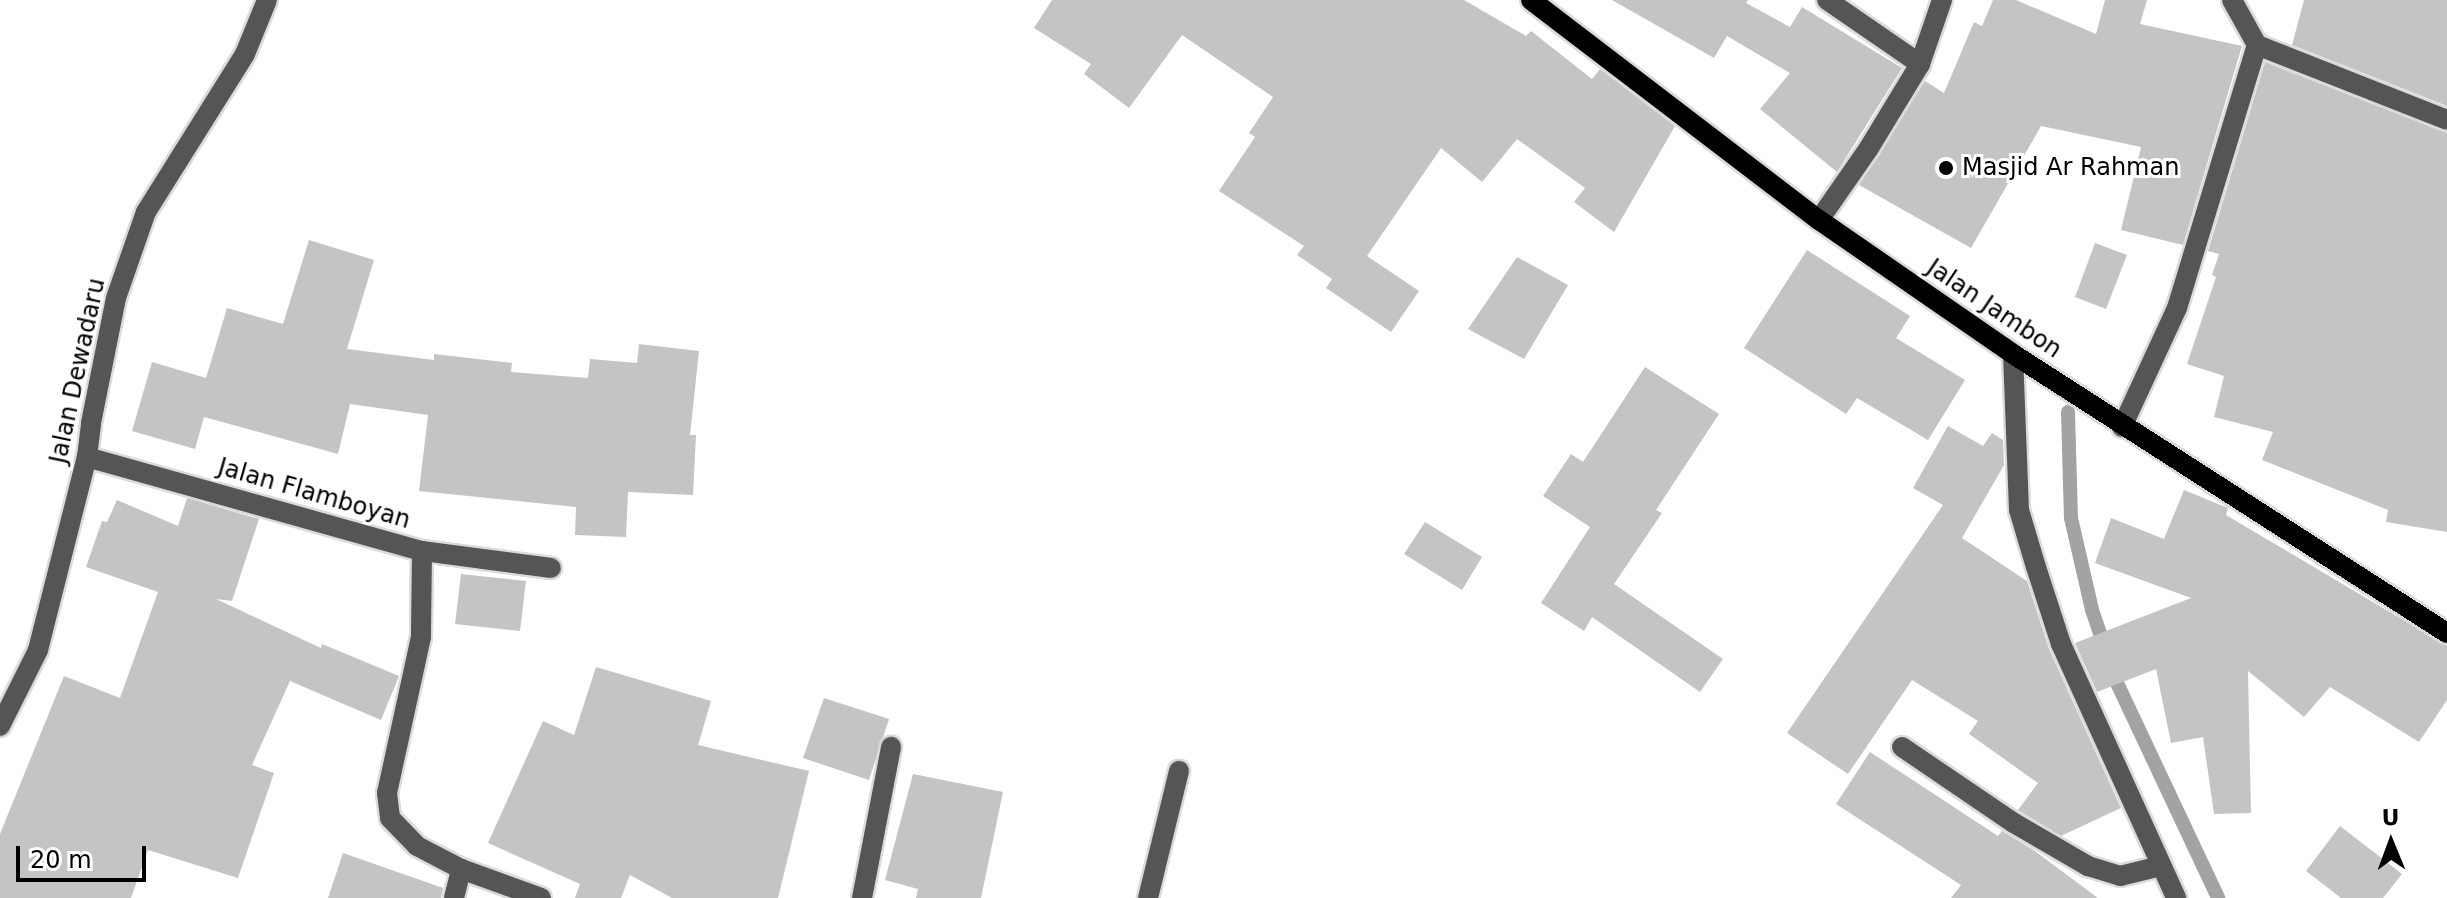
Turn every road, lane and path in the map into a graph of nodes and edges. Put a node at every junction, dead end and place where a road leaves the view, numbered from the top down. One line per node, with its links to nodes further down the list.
1 (267, 0): 12 (street, Jalan Dewadaru)
2 (1531, 0): 9 (main road, Jalan Jambon)
3 (1827, 0): 7 (street)
4 (1942, 0): 7 (street)
5 (2232, 0): 6 (street)
6 (2257, 45): 8 (street); 11 (street)
7 (1920, 64): 9 (street)
8 (2447, 120)
9 (1819, 220): 10 (main road, Jalan Jambon)
10 (2013, 354): 11 (main road, Jalan Jambon); 20 (street)
11 (2122, 427): 15 (main road, Jalan Jambon)
12 (87, 457): 13 (street, Jalan Flamboyan); 16 (street, Jalan Dewadaru)
13 (422, 551): 14 (street); 21 (street, Jalan Flamboyan)
14 (551, 568)
15 (2447, 633)
16 (0, 726)
17 (891, 747): 24 (street)
18 (1902, 747): 20 (street)
19 (1179, 771): 25 (street)
20 (2161, 866): 26 (street)
21 (461, 869): 22 (street); 23 (street, Jalan Flamboyan)
22 (454, 898)
23 (541, 898)
24 (862, 898)
25 (1148, 898)
26 (2176, 898)

